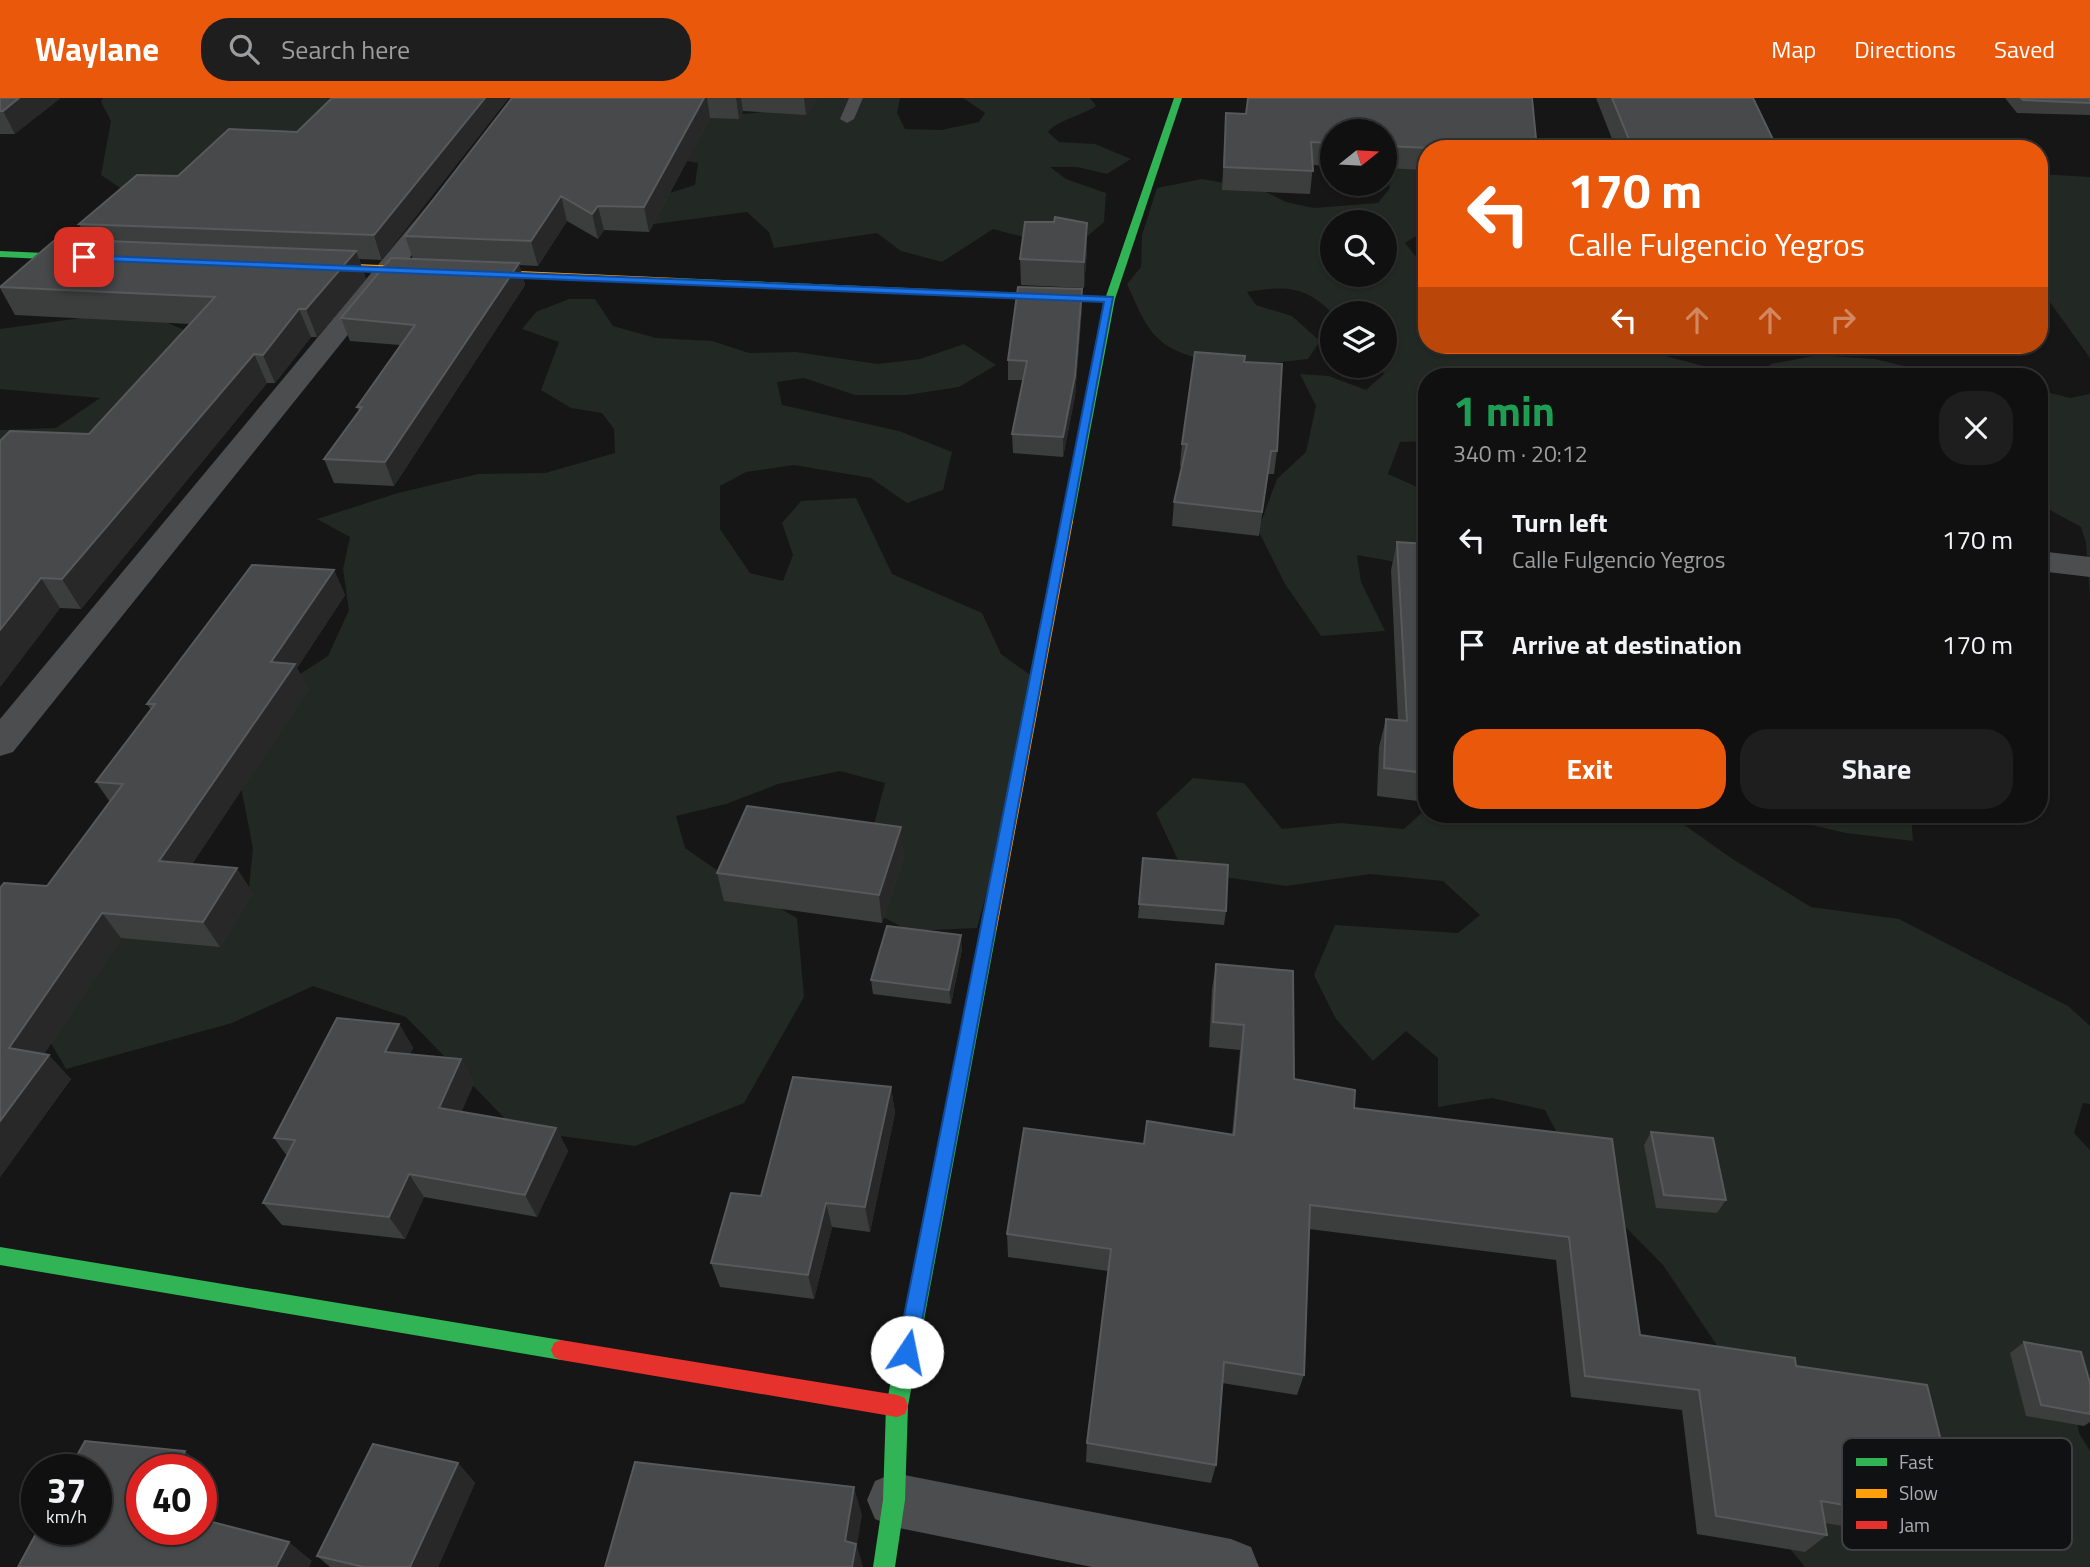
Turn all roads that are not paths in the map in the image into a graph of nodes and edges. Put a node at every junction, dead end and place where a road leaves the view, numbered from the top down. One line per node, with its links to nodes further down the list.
1 (856, 98): 3 (lane)
2 (1178, 98): 9 (street)
3 (847, 119)
4 (457, 183): 8 (street)
5 (0, 254): 6 (street)
6 (112, 258)
7 (294, 265): 8 (street)
8 (392, 268): 9 (street); 12 (street)
9 (1096, 299): 14 (street)
10 (2048, 562): 11 (street)
11 (2090, 567)
12 (0, 743)
13 (0, 1256): 14 (street)
14 (897, 1406): 15 (street)
15 (894, 1500): 16 (street); 17 (street)
16 (884, 1567)
17 (1231, 1567)

